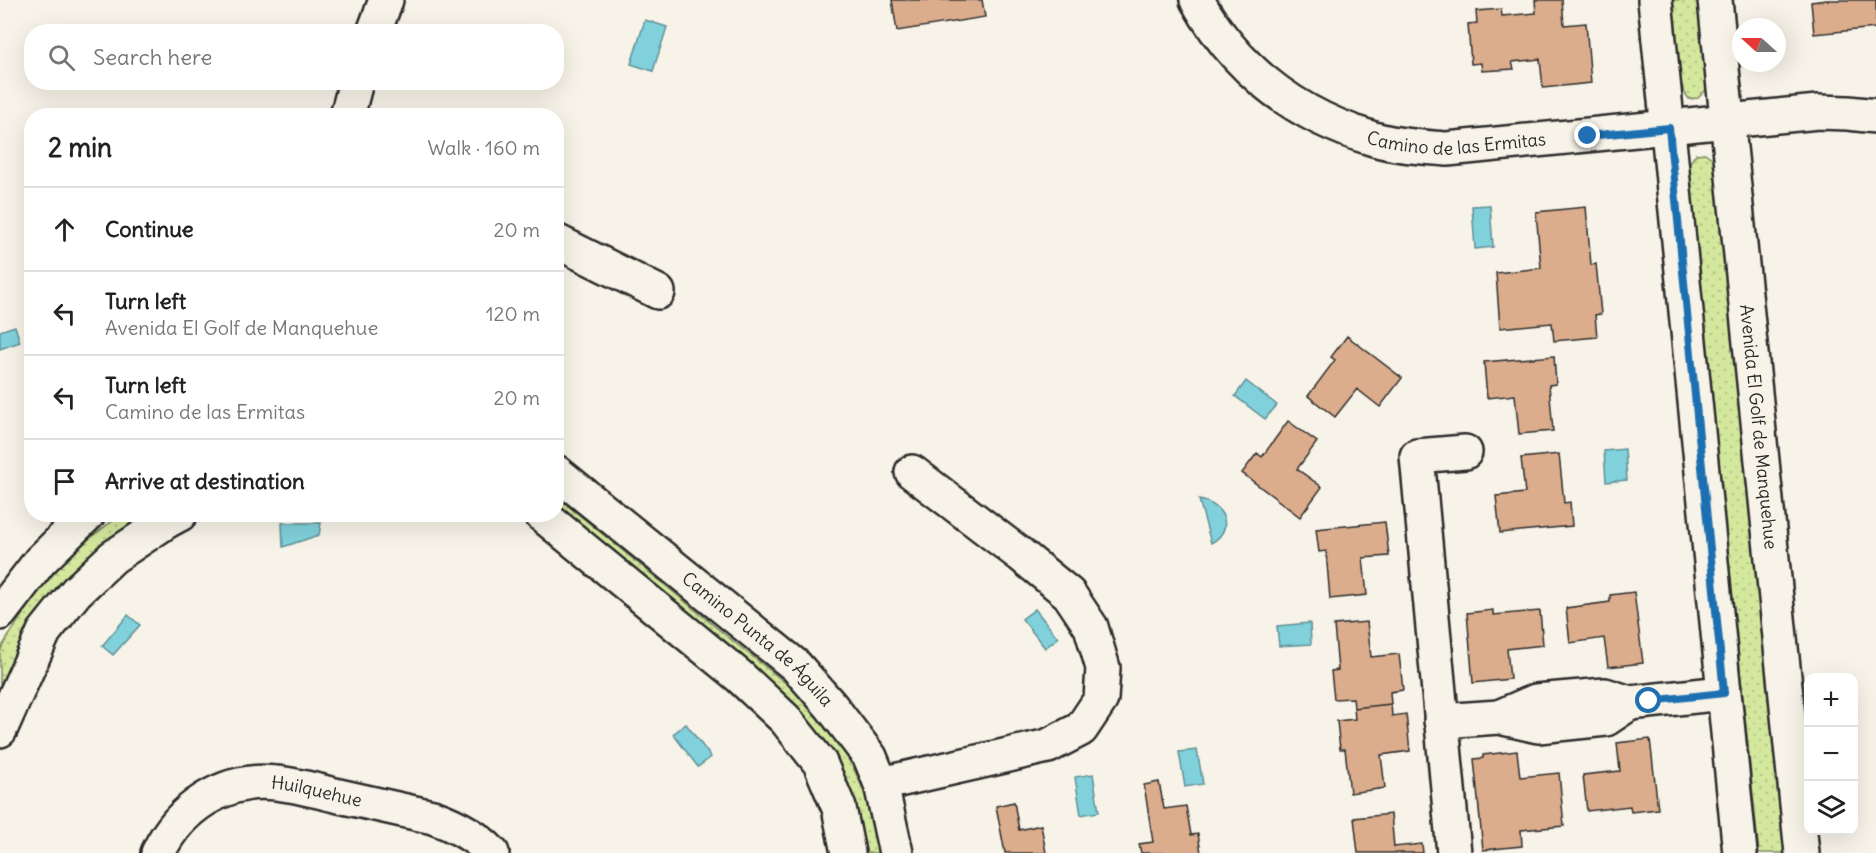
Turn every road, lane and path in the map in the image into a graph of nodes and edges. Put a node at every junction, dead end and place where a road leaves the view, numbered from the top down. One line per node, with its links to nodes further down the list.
1 (386, 0): 5 (street)
2 (1197, 0): 10 (street, Camino de las Ermitas)
3 (1655, 0): 10 (street)
4 (1715, 0): 9 (street, Avenida El Golf de Manquehue)
5 (377, 24)
6 (354, 90): 7 (street)
7 (350, 108)
8 (1876, 116): 9 (street, Camino de las Ermitas)
9 (1728, 122): 10 (street, Camino de las Ermitas); 30 (street, Avenida El Golf de Manquehue)
10 (1669, 128): 20 (street)
11 (564, 245): 12 (street)
12 (658, 292)
13 (1465, 452): 21 (street)
14 (912, 472): 23 (street)
15 (564, 478): 23 (street, Camino Punta de Águila)
16 (80, 522): 19 (street)
17 (164, 522): 22 (street)
18 (551, 522): 26 (street, Camino Punta de Águila)
19 (0, 613)
20 (1724, 693): 21 (street); 29 (street)
21 (1441, 721): 28 (street)
22 (0, 730)
23 (881, 784): 27 (street, Camino Punta de Águila)
24 (158, 853): 25 (street, Huilquehue)
25 (492, 853)
26 (848, 853)
27 (896, 853)
28 (1454, 853)
29 (1740, 853)
30 (1802, 853)

